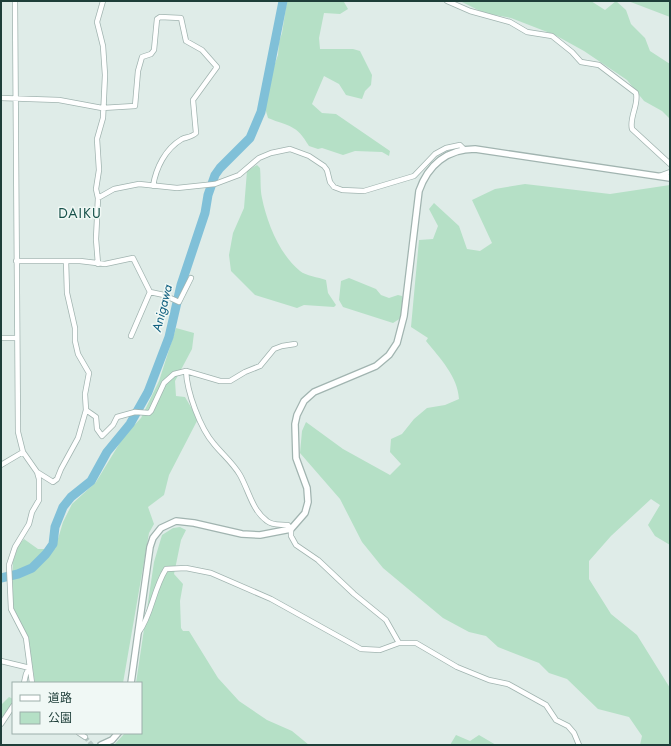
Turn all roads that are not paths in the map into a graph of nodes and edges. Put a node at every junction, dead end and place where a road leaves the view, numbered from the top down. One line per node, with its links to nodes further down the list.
1 (15, 1): 5 (street)
2 (103, 1): 6 (street)
3 (447, 1): 8 (street)
4 (1, 98): 5 (street)
5 (15, 98): 6 (street); 14 (street)
6 (102, 108): 12 (street); 13 (street)
7 (464, 149): 10 (street); 12 (street); 28 (street)
8 (670, 164)
9 (670, 172): 10 (street)
10 (658, 177): 11 (street)
11 (670, 178)
12 (153, 186): 13 (street)
13 (98, 198): 16 (street)
14 (16, 261): 15 (street); 21 (street)
15 (66, 261): 16 (street); 24 (street)
16 (98, 264): 18 (street)
17 (191, 278): 18 (street)
18 (150, 292): 19 (street)
19 (132, 336)
20 (1, 338): 21 (street)
21 (16, 338): 25 (street)
22 (295, 344): 23 (street)
23 (186, 371): 24 (street); 28 (street)
24 (86, 410): 27 (street)
25 (23, 452): 26 (street); 27 (street)
26 (1, 465)
27 (36, 472): 32 (street)
28 (291, 529): 29 (street); 30 (street)
29 (138, 633): 30 (street); 35 (street)
30 (399, 643): 42 (street)
31 (1, 661): 32 (street)
32 (30, 668): 33 (street); 34 (street)
33 (24, 682)
34 (32, 682)
35 (130, 682)
36 (12, 708): 37 (street)
37 (1, 724)
38 (80, 734): 40 (street)
39 (117, 734): 41 (street)
40 (86, 738)
41 (101, 745)
42 (579, 745)

